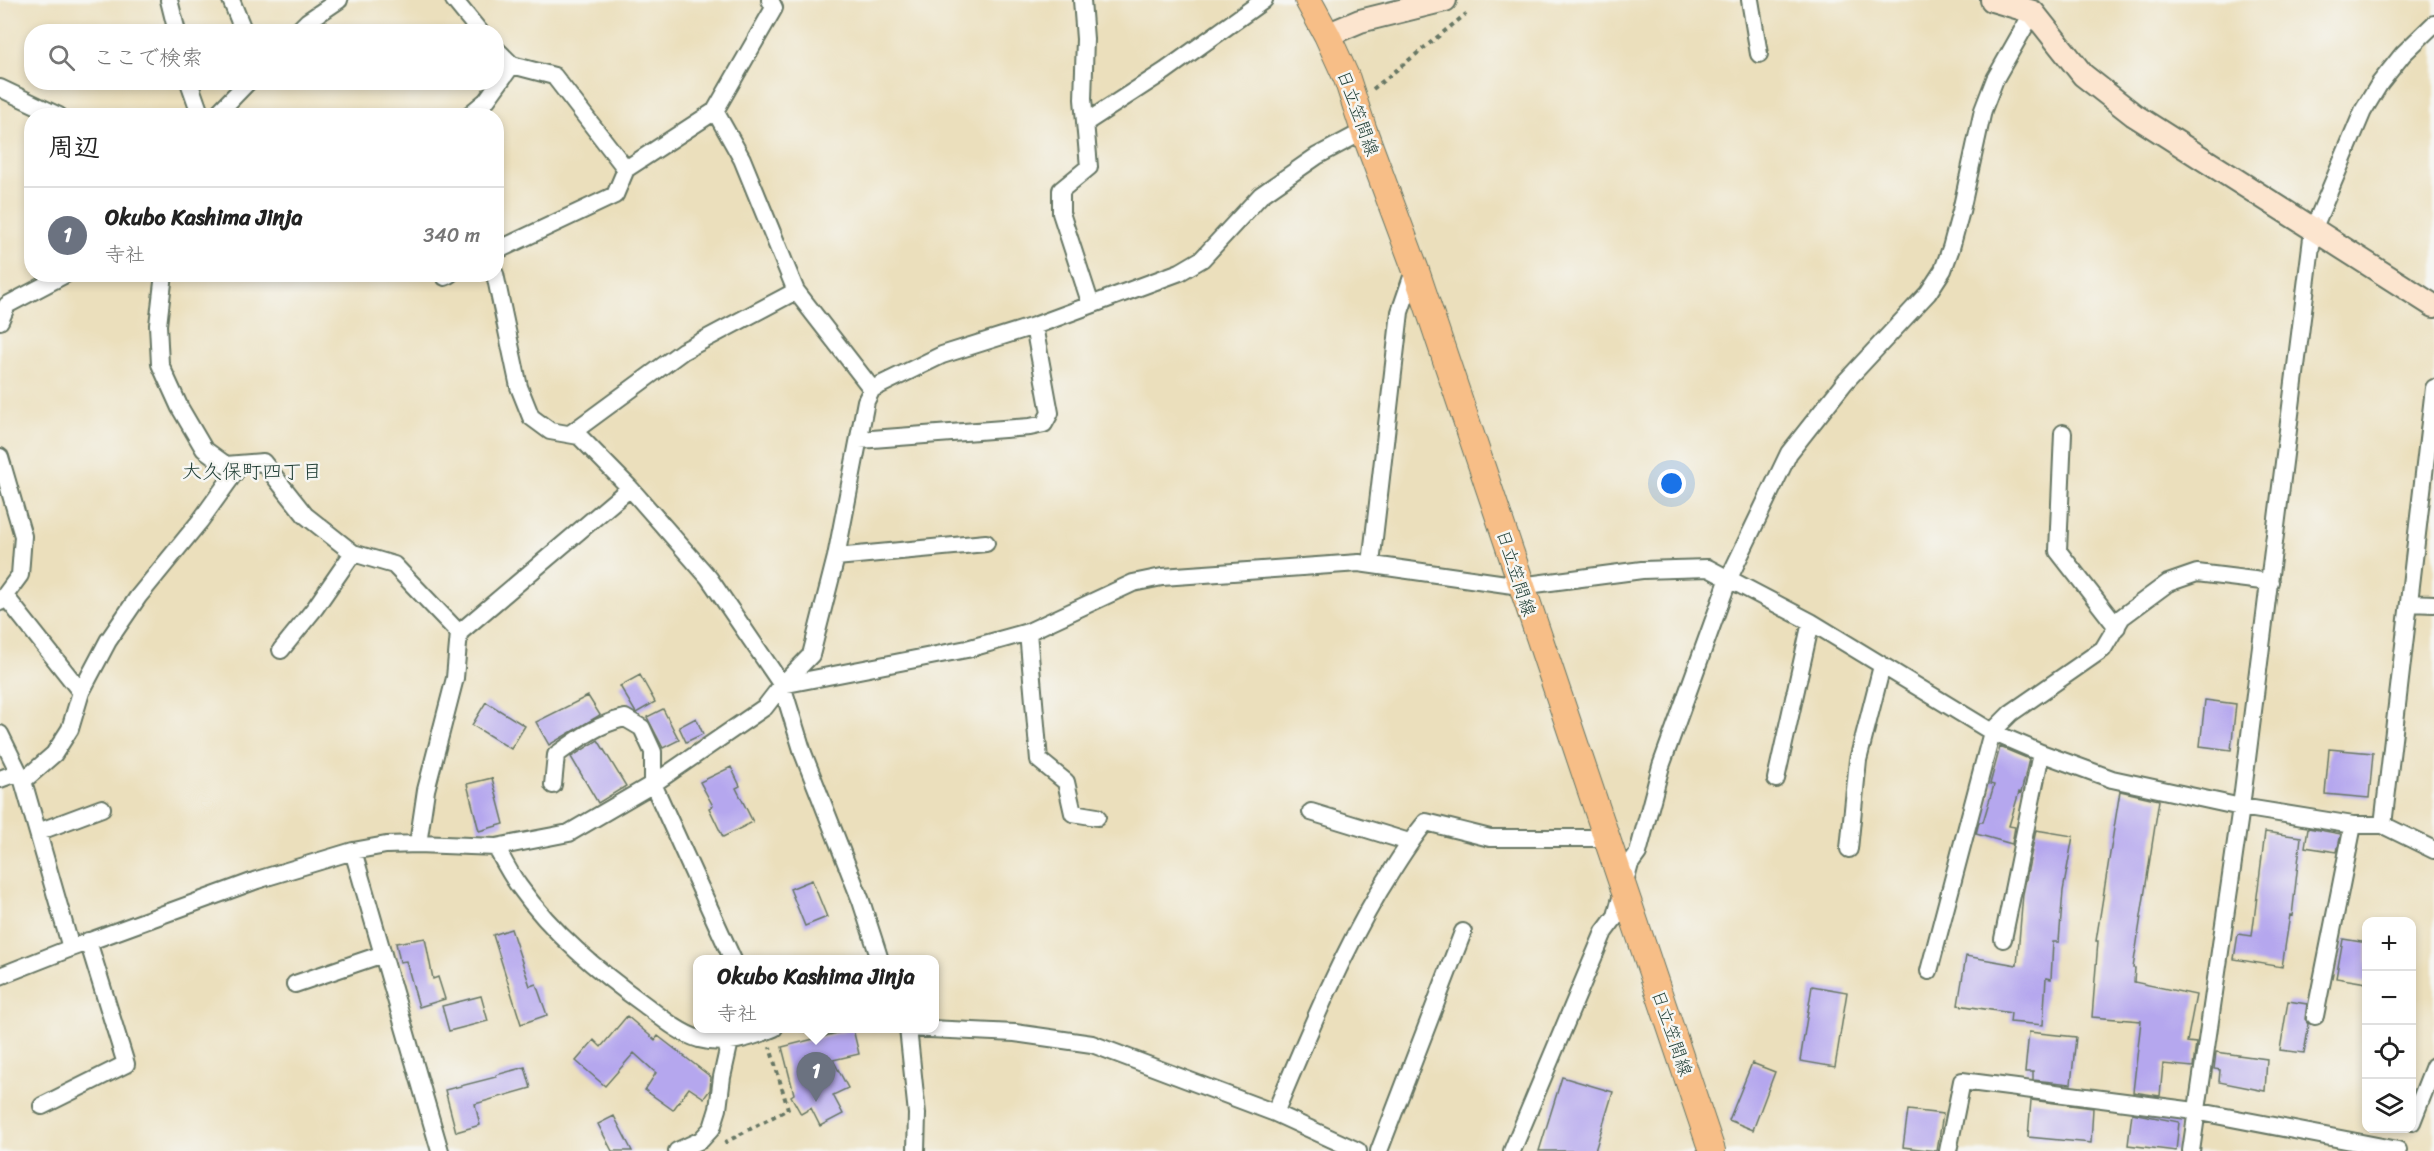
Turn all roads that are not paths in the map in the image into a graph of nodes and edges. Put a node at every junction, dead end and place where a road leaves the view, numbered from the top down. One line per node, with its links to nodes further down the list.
1 (169, 0): 13 (street)
2 (231, 0): 14 (street)
3 (339, 0): 15 (street)
4 (454, 0): 16 (street)
5 (770, 0): 31 (street)
6 (1082, 0): 32 (street)
7 (1263, 0): 32 (street)
8 (1308, 0): 18 (main road, 日立笠間線)
9 (1445, 0): 18 (street)
10 (1750, 0): 19 (street)
11 (1992, 0): 12 (street)
12 (2033, 12): 35 (street); 58 (street)
13 (175, 24)
14 (241, 24)
15 (305, 24)
16 (474, 24)
17 (2434, 24): 35 (street)
18 (1327, 34): 33 (main road, 日立笠間線)
19 (1760, 54)
20 (504, 57): 21 (street)
21 (512, 65): 22 (street); 34 (street)
22 (504, 76)
23 (0, 88): 27 (street)
24 (192, 90): 28 (street)
25 (240, 90): 29 (street)
26 (494, 90): 30 (street)
27 (42, 108)
28 (198, 108)
29 (223, 108)
30 (478, 108)
31 (714, 111): 34 (street); 41 (street)
32 (1085, 123): 42 (street)
33 (1364, 131): 37 (main road, 日立笠間線); 42 (street)
34 (626, 168): 36 (street)
35 (2313, 230): 43 (street); 59 (street)
36 (504, 247)
37 (1415, 268): 57 (street); 60 (main road, 日立笠間線)
38 (51, 282): 44 (street)
39 (163, 282): 52 (street)
40 (497, 282): 49 (street)
41 (796, 291): 47 (street); 49 (street)
42 (1091, 305): 45 (street)
43 (2434, 306)
44 (0, 321)
45 (1034, 326): 47 (street); 50 (street)
46 (2434, 388): 62 (street)
47 (872, 389): 50 (street)
48 (2063, 433): 65 (street)
49 (570, 434): 53 (street)
50 (859, 440): 56 (street)
51 (0, 457): 61 (street)
52 (240, 464): 55 (street); 71 (street)
53 (630, 488): 67 (street); 70 (street)
54 (986, 543): 56 (street)
55 (352, 553): 67 (street); 68 (street)
56 (836, 557): 70 (street)
57 (1371, 564): 60 (street); 66 (street)
58 (1729, 578): 60 (street); 64 (street); 94 (street)
59 (2270, 582): 65 (street); 80 (street)
60 (1520, 586): 87 (main road, 日立笠間線)
61 (3, 600): 71 (street)
62 (2410, 603): 63 (street); 85 (street)
63 (2434, 604)
64 (1811, 622): 69 (street); 77 (street)
65 (2116, 627): 72 (street)
66 (1028, 632): 70 (street); 83 (street)
67 (459, 633): 89 (street)
68 (282, 650)
69 (1882, 666): 72 (street); 91 (street)
70 (782, 686): 79 (street); 101 (street)
71 (81, 692): 75 (street)
72 (1992, 732): 74 (street); 102 (street)
73 (0, 734): 75 (street)
74 (2041, 753): 80 (street); 96 (street)
75 (21, 776): 76 (street); 86 (street)
76 (0, 779)
77 (1776, 779)
78 (553, 784): 79 (street)
79 (653, 784): 90 (street); 100 (street)
80 (2241, 807): 84 (street); 112 (street)
81 (102, 808): 86 (street)
82 (1311, 812): 88 (street)
83 (1097, 818)
84 (2353, 825): 85 (street); 105 (street)
85 (2383, 825): 92 (street)
86 (38, 832): 98 (street)
87 (1606, 838): 88 (street); 94 (main road, 日立笠間線)
88 (1409, 842): 114 (street)
89 (418, 844): 90 (street); 93 (street)
90 (496, 847): 109 (street)
91 (1849, 849)
92 (2434, 850)
93 (353, 851): 97 (street); 99 (street)
94 (1624, 892): 122 (street); 123 (main road, 日立笠間線)
95 (1463, 932): 121 (street)
96 (2003, 939)
97 (88, 941): 98 (street); 111 (street)
98 (71, 948): 103 (street)
99 (383, 954): 104 (street); 117 (street)
100 (731, 955)
101 (878, 955)
102 (1929, 971)
103 (0, 976)
104 (295, 984)
105 (2315, 1016)
106 (939, 1030): 114 (street)
107 (761, 1033): 109 (street)
108 (908, 1033): 119 (street)
109 (730, 1041): 118 (street)
110 (2434, 1066): 113 (street)
111 (42, 1106)
112 (2195, 1111): 116 (street); 124 (street); 125 (street)
113 (2416, 1112)
114 (1275, 1113): 120 (street)
115 (2406, 1133): 116 (street)
116 (2398, 1150)
117 (440, 1151)
118 (676, 1151)
119 (916, 1151)
120 (1358, 1151)
121 (1379, 1151)
122 (1512, 1151)
123 (1712, 1151)
124 (1948, 1151)
125 (2191, 1151)

